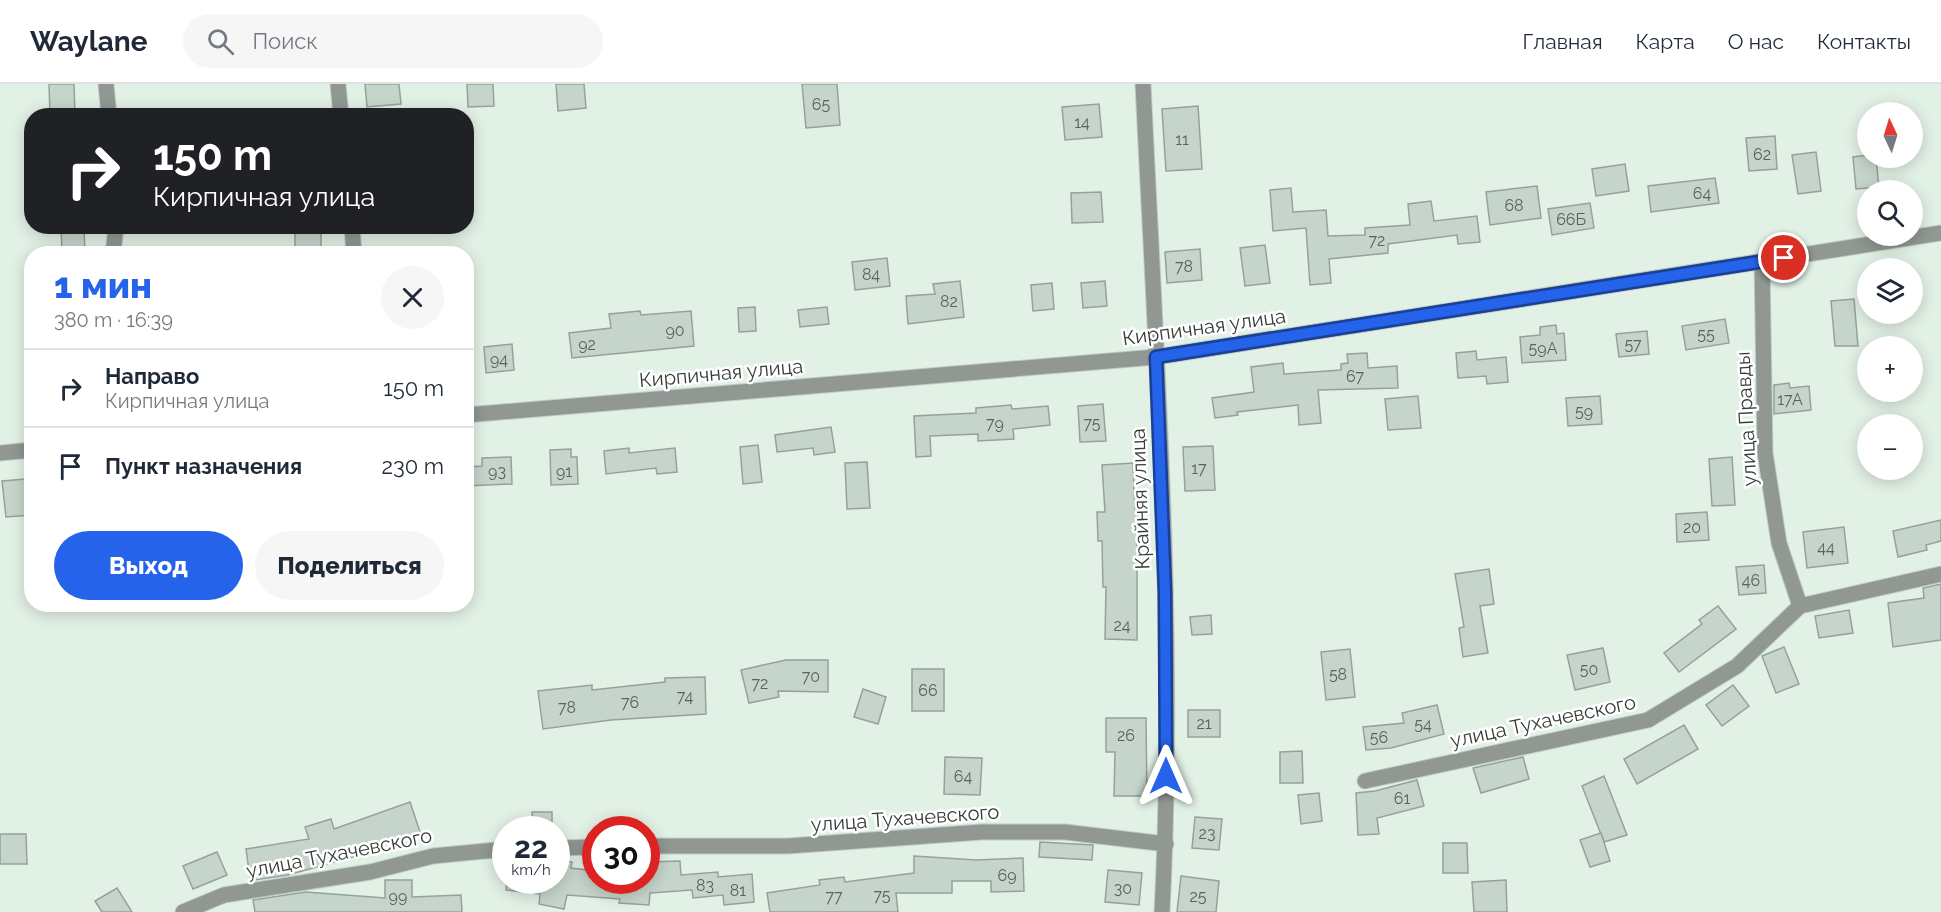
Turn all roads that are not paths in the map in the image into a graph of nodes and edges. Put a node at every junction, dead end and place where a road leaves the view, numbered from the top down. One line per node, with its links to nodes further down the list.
1 (106, 84): 4 (street)
2 (338, 84): 5 (street)
3 (1143, 84): 8 (street, Крайняя улица)
4 (108, 108)
5 (340, 108)
6 (1941, 233): 7 (street, Кирпичная улица)
7 (1762, 262): 8 (street, Кирпичная улица); 13 (street, улица Правды)
8 (1156, 357): 9 (street, Кирпичная улица); 15 (street, Крайняя улица)
9 (474, 414)
10 (24, 451): 11 (street)
11 (0, 453)
12 (1941, 574): 13 (street)
13 (1800, 606): 14 (street, улица Тухачевского)
14 (1365, 780)
15 (1166, 844): 16 (street, улица Тухачевского); 19 (street, Крайняя улица)
16 (660, 846)
17 (492, 850): 18 (street, улица Тухачевского)
18 (183, 912)
19 (1162, 912)

